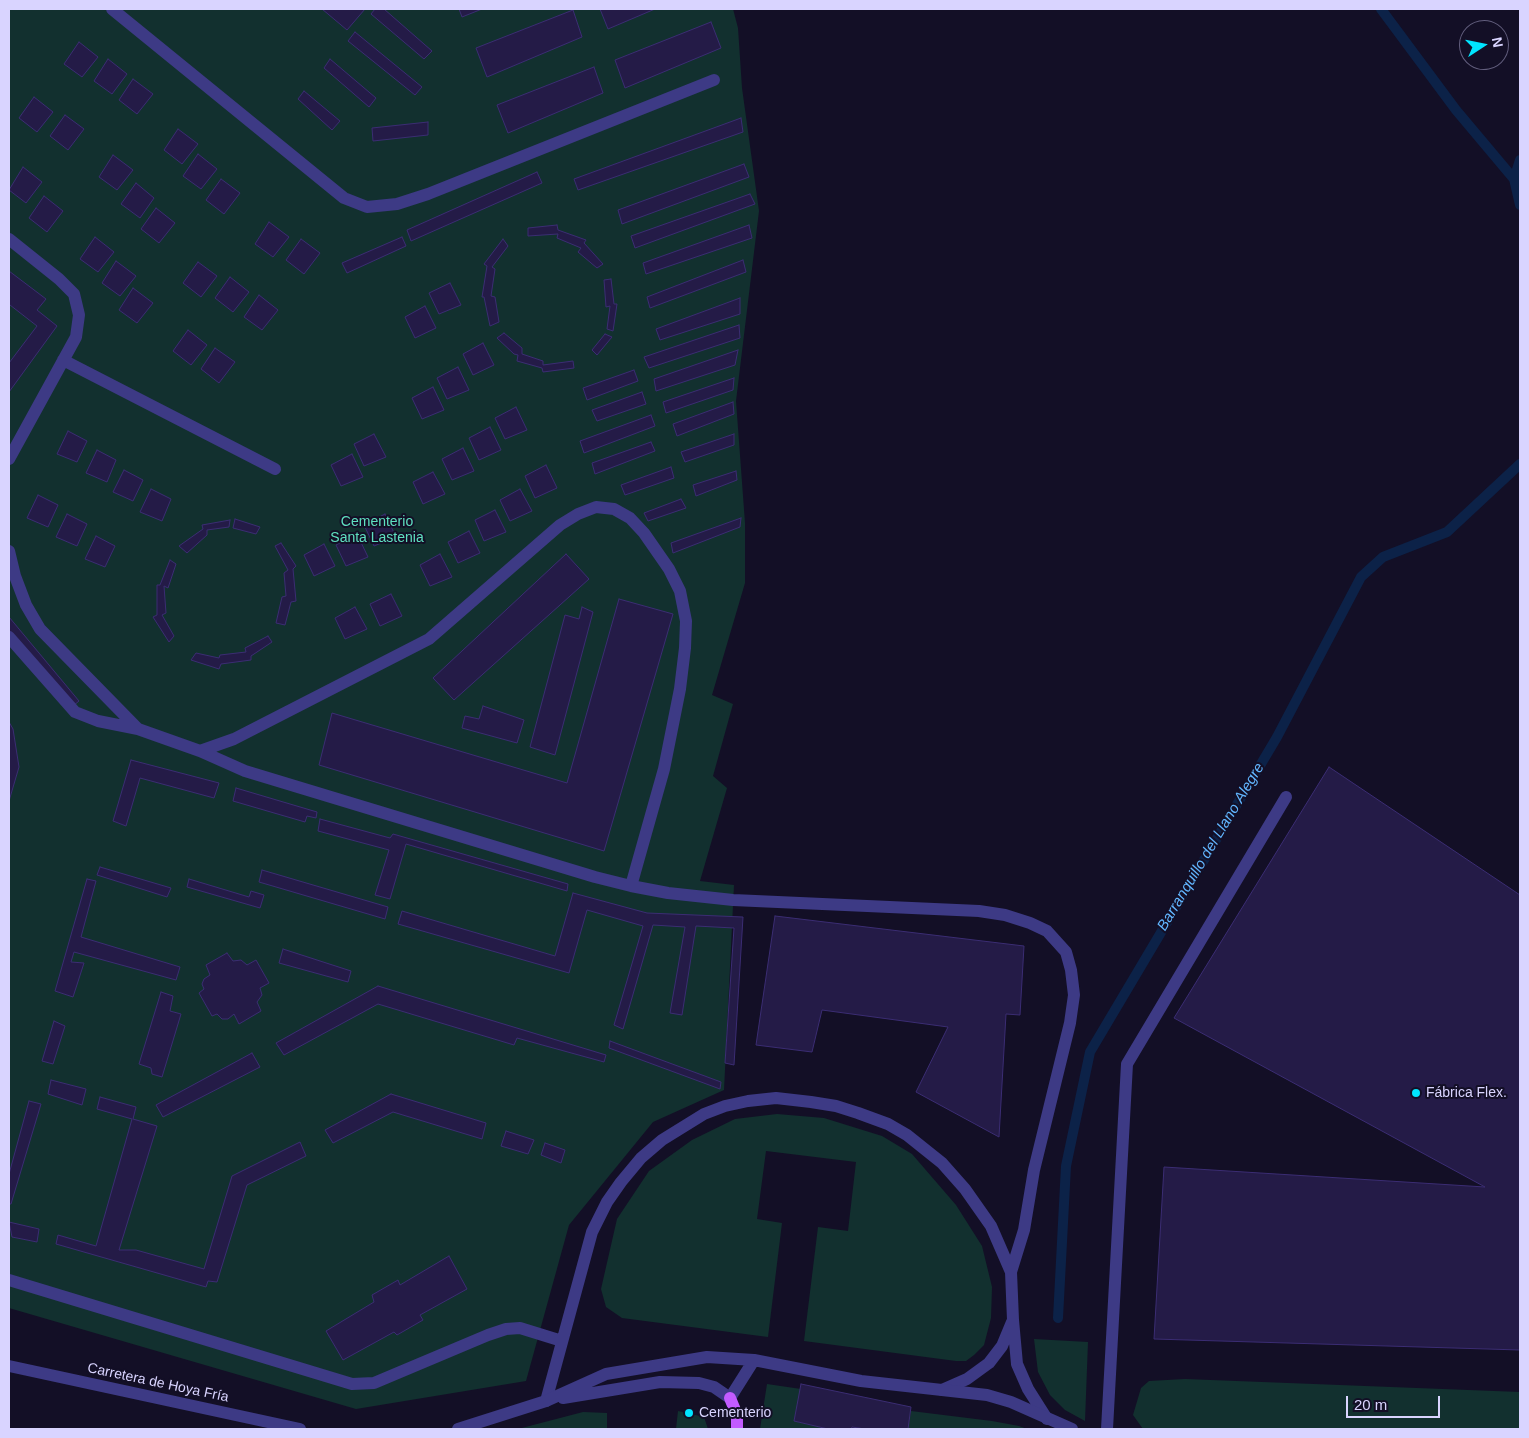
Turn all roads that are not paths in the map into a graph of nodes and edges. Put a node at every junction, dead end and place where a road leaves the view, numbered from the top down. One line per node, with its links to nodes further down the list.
1 (112, 9): 2 (street)
2 (714, 80)
3 (9, 238): 4 (street)
4 (63, 360): 5 (street); 6 (street)
5 (9, 459)
6 (275, 469)
7 (9, 551): 9 (street)
8 (9, 637): 9 (street)
9 (138, 729): 10 (street)
10 (200, 750): 12 (street); 12 (street)
11 (1286, 797): 27 (street)
12 (631, 886): 13 (street)
13 (1011, 1272): 15 (street); 16 (street)
14 (9, 1280): 16 (street)
15 (1013, 1320): 19 (street); 22 (street)
16 (562, 1341): 21 (street)
17 (754, 1360): 19 (street); 20 (street); 21 (street)
18 (9, 1366): 23 (street, Carretera de Hoya Fría)
19 (942, 1390): 22 (street)
20 (730, 1398): 21 (street); 25 (main road)
21 (546, 1401): 24 (street)
22 (1047, 1419): 26 (street)
23 (300, 1429)
24 (458, 1429)
25 (737, 1429)
26 (1072, 1429)
27 (1108, 1429)

